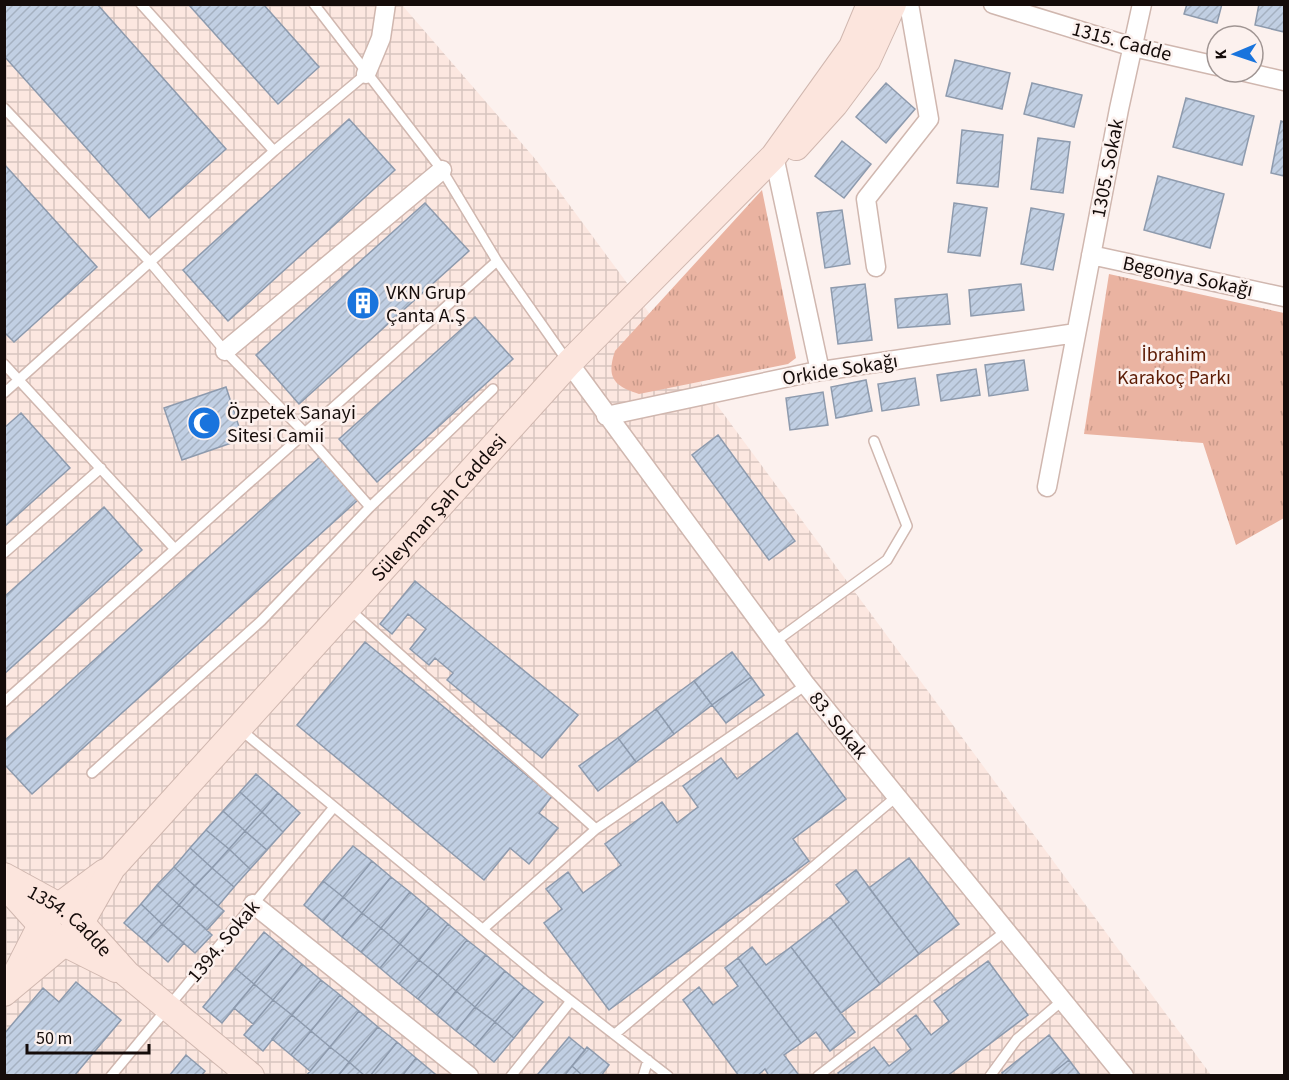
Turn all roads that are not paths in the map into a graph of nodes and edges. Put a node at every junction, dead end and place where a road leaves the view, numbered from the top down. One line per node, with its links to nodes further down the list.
1 (141, 4): 15 (lane)
2 (314, 4): 11 (lane)
3 (386, 4): 11 (street)
4 (870, 4): 16 (main road, Süleyman Şah Caddesi)
5 (893, 4): 16 (main road, Süleyman Şah Caddesi)
6 (909, 4): 21 (street)
7 (993, 4): 9 (street, 1315. Cadde)
8 (1142, 4): 9 (street, 1305. Sokak)
9 (1133, 46): 10 (street, 1315. Cadde); 18 (street, 1305. Sokak)
10 (1205, 63)
11 (366, 74): 15 (lane); 17 (lane)
12 (1265, 77): 13 (street)
13 (1284, 81)
14 (4, 108): 20 (lane)
15 (274, 151): 20 (lane)
16 (774, 156): 25 (main road, Süleyman Şah Caddesi); 27 (street)
17 (442, 170): 19 (lane); 24 (street)
18 (1091, 255): 22 (street, Begonya Sokağı); 23 (street, 1305. Sokak)
19 (497, 261): 25 (lane); 32 (lane)
20 (150, 262): 24 (lane); 28 (lane)
21 (876, 267)
22 (1284, 297)
23 (1076, 333): 27 (street, Orkide Sokağı); 35 (street, 1305. Sokak)
24 (225, 351): 32 (lane)
25 (569, 363): 31 (street, 83. Sokak); 39 (main road, Süleyman Şah Caddesi)
26 (4, 364): 28 (lane)
27 (820, 371): 31 (street, Orkide Sokağı)
28 (19, 380): 30 (lane); 34 (lane)
29 (493, 389): 36 (lane)
30 (4, 393)
31 (606, 416): 40 (street, 83. Sokak)
32 (304, 432): 36 (lane); 37 (lane)
33 (874, 441): 40 (lane)
34 (101, 468): 37 (lane); 38 (lane)
35 (1047, 487)
36 (370, 507): 44 (lane)
37 (174, 548): 42 (lane)
38 (4, 553)
39 (346, 607): 43 (main road, Süleyman Şah Caddesi); 47 (lane)
40 (776, 641): 41 (street, 83. Sokak)
41 (806, 685): 45 (street, 83. Sokak); 47 (lane)
42 (4, 702)
43 (237, 727): 46 (lane); 48 (main road, Süleyman Şah Caddesi)
44 (92, 773)
45 (896, 797): 56 (street, 83. Sokak); 63 (lane)
46 (334, 807): 51 (lane, 1394. Sokak); 55 (lane)
47 (596, 829): 55 (lane)
48 (112, 867): 52 (main road); 53 (main road)
49 (4, 876): 52 (main road, 1354. Cadde)
50 (4, 884): 54 (main road, 1354. Cadde)
51 (253, 904): 62 (lane, 1394. Sokak); 67 (street)
52 (59, 906): 53 (main road, 1354. Cadde); 54 (main road)
53 (81, 923): 57 (main road); 58 (main road, 1354. Cadde)
54 (41, 925): 57 (main road, 1354. Cadde); 59 (main road)
55 (483, 929): 61 (lane)
56 (1006, 931): 60 (street, 83. Sokak); 71 (lane)
57 (64, 944): 58 (main road, 1354. Cadde); 59 (main road)
58 (127, 975): 62 (main road, 1354. Cadde)
59 (7, 990)
60 (1063, 1000): 72 (lane); 73 (street, 83. Sokak)
61 (572, 1001): 63 (lane); 68 (lane)
62 (167, 1008): 65 (lane, 1394. Sokak); 66 (main road, 1354. Cadde)
63 (615, 1034): 64 (lane)
64 (648, 1060): 69 (lane); 70 (lane)
65 (111, 1076)
66 (252, 1076)
67 (469, 1076)
68 (511, 1076)
69 (643, 1076)
70 (668, 1076)
71 (818, 1076)
72 (990, 1076)
73 (1124, 1076)

